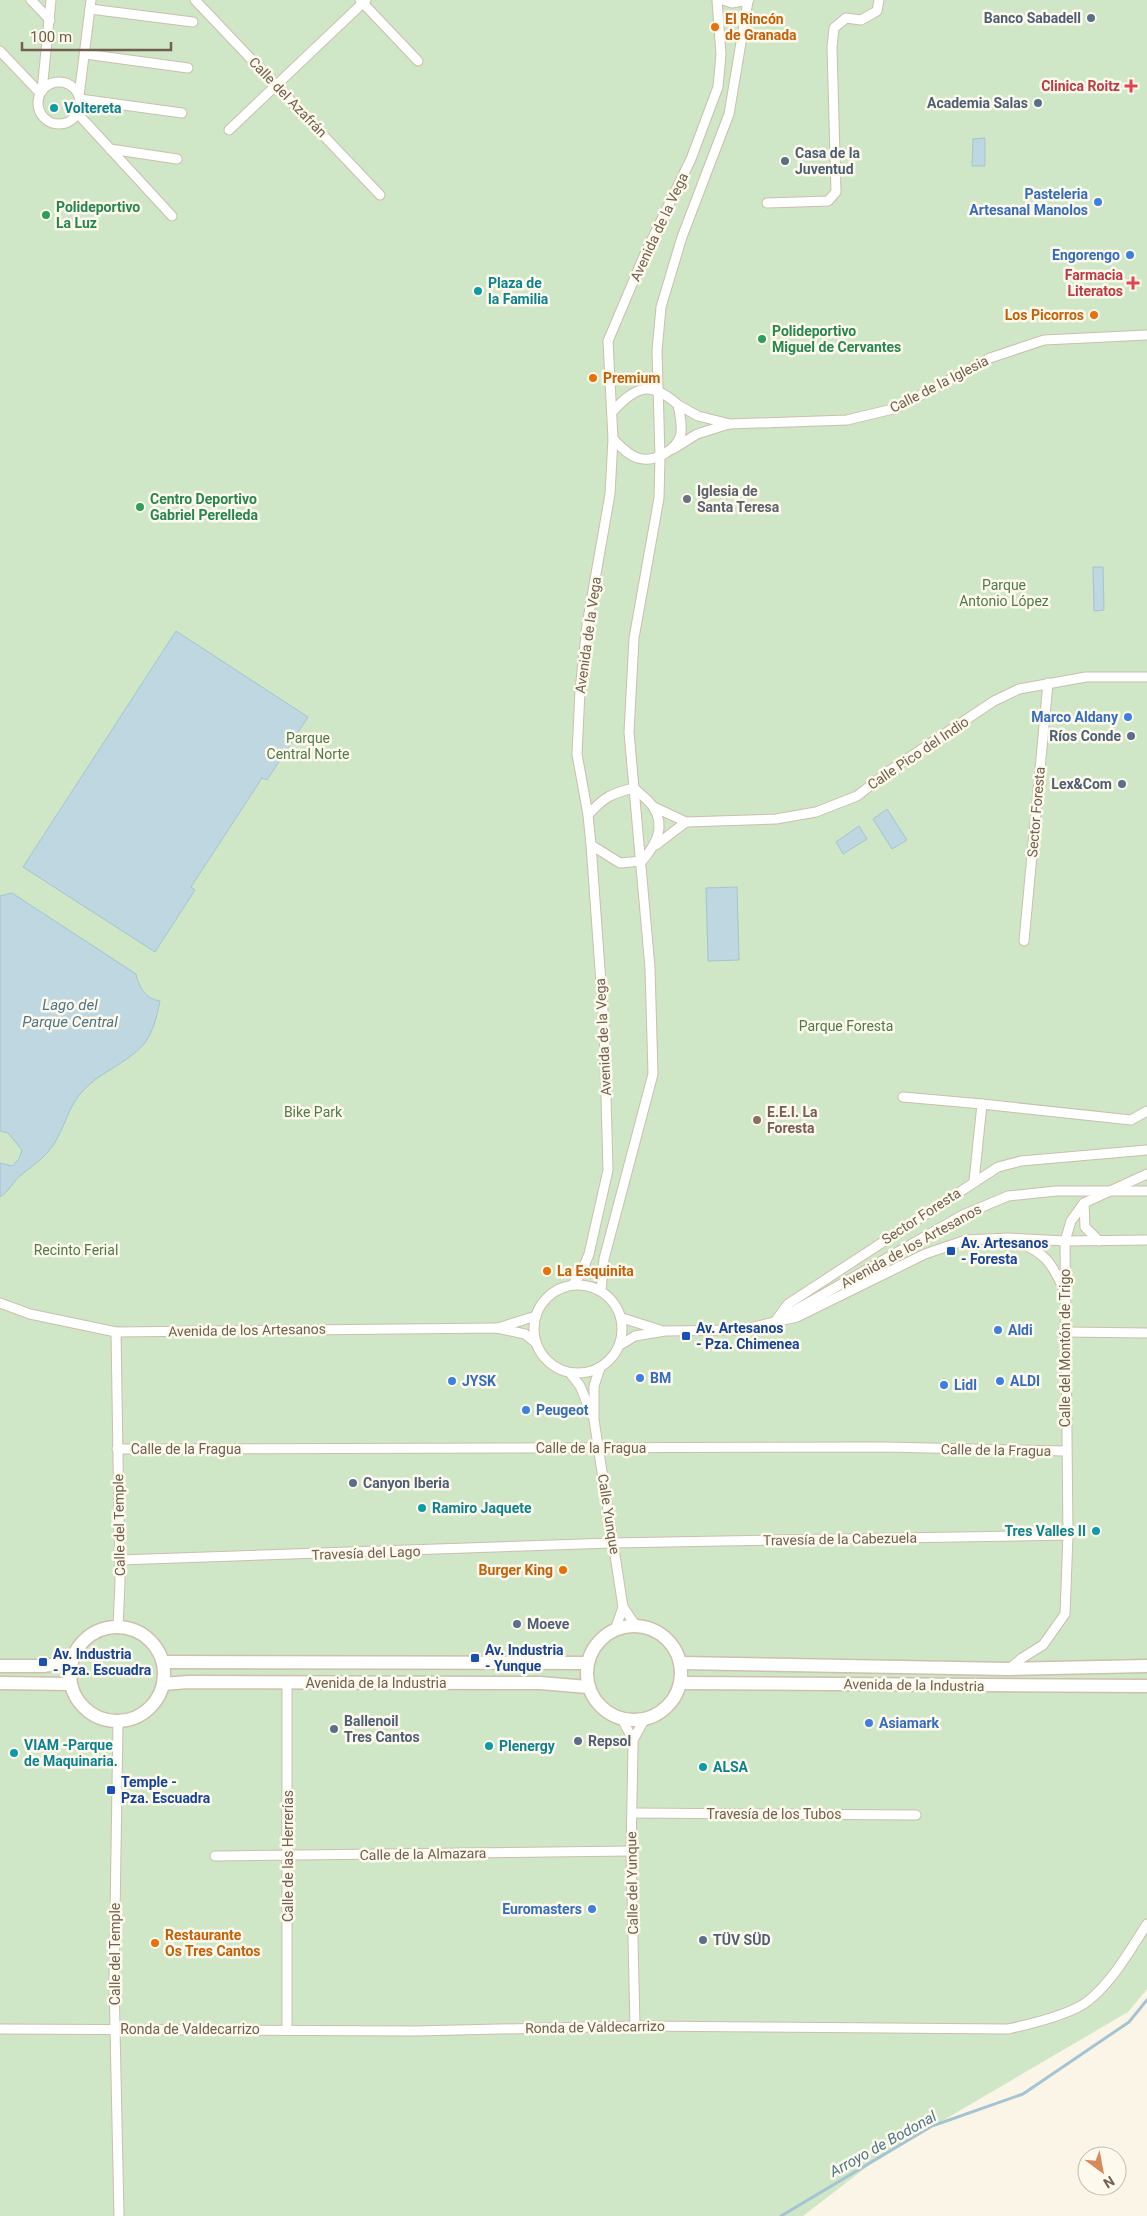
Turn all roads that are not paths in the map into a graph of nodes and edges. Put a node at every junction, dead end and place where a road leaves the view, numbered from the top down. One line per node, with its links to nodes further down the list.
1 (31, 0): 10 (street)
2 (52, 0): 10 (street)
3 (194, 0): 16 (street, Calle del Azafrán)
4 (717, 0): 30 (street, Avenida de la Vega)
5 (723, 0): 6 (street)
6 (748, 0): 28 (street, Avenida de la Vega)
7 (879, 0): 25 (street)
8 (363, 1): 14 (street); 16 (street)
9 (90, 4): 11 (street); 13 (street)
10 (50, 20): 17 (street)
11 (193, 22)
12 (0, 51): 17 (street)
13 (85, 54): 15 (street); 18 (street)
14 (418, 61)
15 (188, 68)
16 (276, 85): 21 (street); 24 (street, Calle del Azafrán)
17 (41, 92): 18 (street); 20 (street)
18 (79, 97): 19 (street); 20 (street)
19 (182, 112)
20 (78, 114): 22 (street)
21 (229, 130)
22 (110, 149): 23 (street); 26 (street)
23 (177, 158)
24 (380, 195)
25 (767, 203)
26 (172, 216)
27 (1147, 335): 31 (street, Calle de la Iglesia)
28 (659, 390): 29 (street, Calle de la Iglesia); 30 (street); 33 (street, Avenida de la Vega)
29 (678, 405): 31 (street, Calle de la Iglesia); 33 (street)
30 (612, 412): 32 (street, Avenida de la Vega)
31 (730, 424): 33 (street, Calle de la Iglesia)
32 (613, 439): 33 (street); 38 (street, Avenida de la Vega)
33 (660, 457): 36 (street, Avenida de la Vega)
34 (1147, 678): 35 (street, Calle Pico del Indio)
35 (1048, 683): 39 (street, Calle Pico del Indio); 43 (street, Sector Foresta)
36 (634, 788): 37 (street, Calle Pico del Indio); 38 (street); 42 (street, Avenida de la Vega)
37 (654, 807): 39 (street, Calle Pico del Indio); 41 (street)
38 (588, 814): 40 (street, Avenida de la Vega)
39 (686, 822): 41 (street)
40 (591, 845): 42 (street); 57 (street, Avenida de la Vega)
41 (656, 845): 42 (street)
42 (642, 861): 58 (street, Avenida de la Vega)
43 (1024, 941)
44 (903, 1096): 45 (street)
45 (982, 1104): 46 (street); 49 (street, Sector Foresta)
46 (1147, 1111)
47 (1147, 1150): 49 (street, Sector Foresta)
48 (1147, 1174): 51 (street)
49 (974, 1181): 63 (street, Sector Foresta)
50 (1147, 1190): 51 (street, Avenida de los Artesanos)
51 (1108, 1191): 52 (street); 63 (street, Avenida de los Artesanos)
52 (1084, 1203): 55 (street, Calle del Montón de Trigo); 56 (street)
53 (1008, 1238): 55 (street, Avenida de los Artesanos); 59 (street); 63 (street, Avenida de los Artesanos)
54 (1147, 1240): 56 (street, Avenida de los Artesanos)
55 (1065, 1241): 56 (street, Avenida de los Artesanos); 59 (street, Calle del Montón de Trigo)
56 (1100, 1241)
57 (572, 1285): 58 (street); 61 (street)
58 (600, 1290): 62 (street)
59 (1065, 1292): 67 (street, Calle del Montón de Trigo)
60 (0, 1303): 66 (street, Avenida de los Artesanos)
61 (536, 1316): 64 (street, Avenida de los Artesanos); 69 (street)
62 (622, 1318): 65 (street, Avenida de los Artesanos); 70 (street)
63 (774, 1323): 65 (street, Avenida de los Artesanos)
64 (497, 1328): 66 (street, Avenida de los Artesanos); 69 (street, Avenida de los Artesanos)
65 (665, 1331): 70 (street, Avenida de los Artesanos)
66 (116, 1332): 74 (street, Calle del Temple)
67 (1066, 1332): 68 (street); 76 (street, Calle del Montón de Trigo)
68 (1147, 1333)
69 (536, 1343): 72 (street)
70 (620, 1345): 71 (street)
71 (600, 1368): 72 (street); 73 (street, Calle Yunque)
72 (570, 1373): 73 (street, Calle Yunque)
73 (594, 1420): 75 (street, Calle Yunque)
74 (117, 1449): 75 (street, Calle de la Fragua); 79 (street, Calle del Temple)
75 (599, 1449): 76 (street, Calle de la Fragua); 78 (street, Calle Yunque)
76 (1065, 1451): 77 (street, Calle del Montón de Trigo)
77 (1068, 1535): 78 (street, Travesía de la Cabezuela); 90 (street, Calle del Montón de Trigo)
78 (612, 1543): 79 (street, Travesía del Lago); 80 (street, Calle Yunque)
79 (120, 1560): 82 (street, Calle del Temple)
80 (623, 1607): 81 (street, Calle Yunque); 83 (street, Calle Yunque)
81 (636, 1626): 83 (street); 87 (street)
82 (118, 1627): 84 (street); 85 (street)
83 (615, 1630): 86 (street)
84 (72, 1662): 88 (street); 94 (street)
85 (163, 1662): 86 (street, Avenida de la Industria); 95 (street)
86 (588, 1663): 96 (street)
87 (680, 1663): 90 (street, Avenida de la Industria); 93 (street)
88 (0, 1666)
89 (1147, 1666): 90 (street, Avenida de la Industria)
90 (1009, 1669)
91 (0, 1683): 94 (street)
92 (287, 1683): 95 (street, Avenida de la Industria); 96 (street, Avenida de la Industria); 106 (street, Calle de las Herrerías)
93 (680, 1683): 97 (street, Avenida de la Industria); 99 (street)
94 (71, 1684): 100 (street)
95 (163, 1684): 100 (street)
96 (588, 1686): 98 (street)
97 (1147, 1686)
98 (622, 1719): 99 (street); 101 (street, Calle del Yunque)
99 (644, 1720): 101 (street, Calle del Yunque)
100 (118, 1721): 109 (street, Calle del Temple)
101 (633, 1740): 102 (street, Calle del Yunque)
102 (632, 1813): 103 (street, Travesía de los Tubos); 104 (street, Calle del Yunque)
103 (916, 1815)
104 (631, 1851): 106 (street, Calle de la Almazara); 108 (street, Calle del Yunque)
105 (215, 1856): 106 (street, Calle de la Almazara)
106 (289, 1856): 111 (street, Calle de las Herrerías)
107 (1147, 1924): 108 (street, Ronda de Valdecarrizo)
108 (635, 2026): 111 (street, Ronda de Valdecarrizo)
109 (116, 2028): 110 (street, Ronda de Valdecarrizo); 111 (street, Ronda de Valdecarrizo); 112 (street, Calle del Temple)
110 (0, 2029)
111 (288, 2030)
112 (119, 2216)

